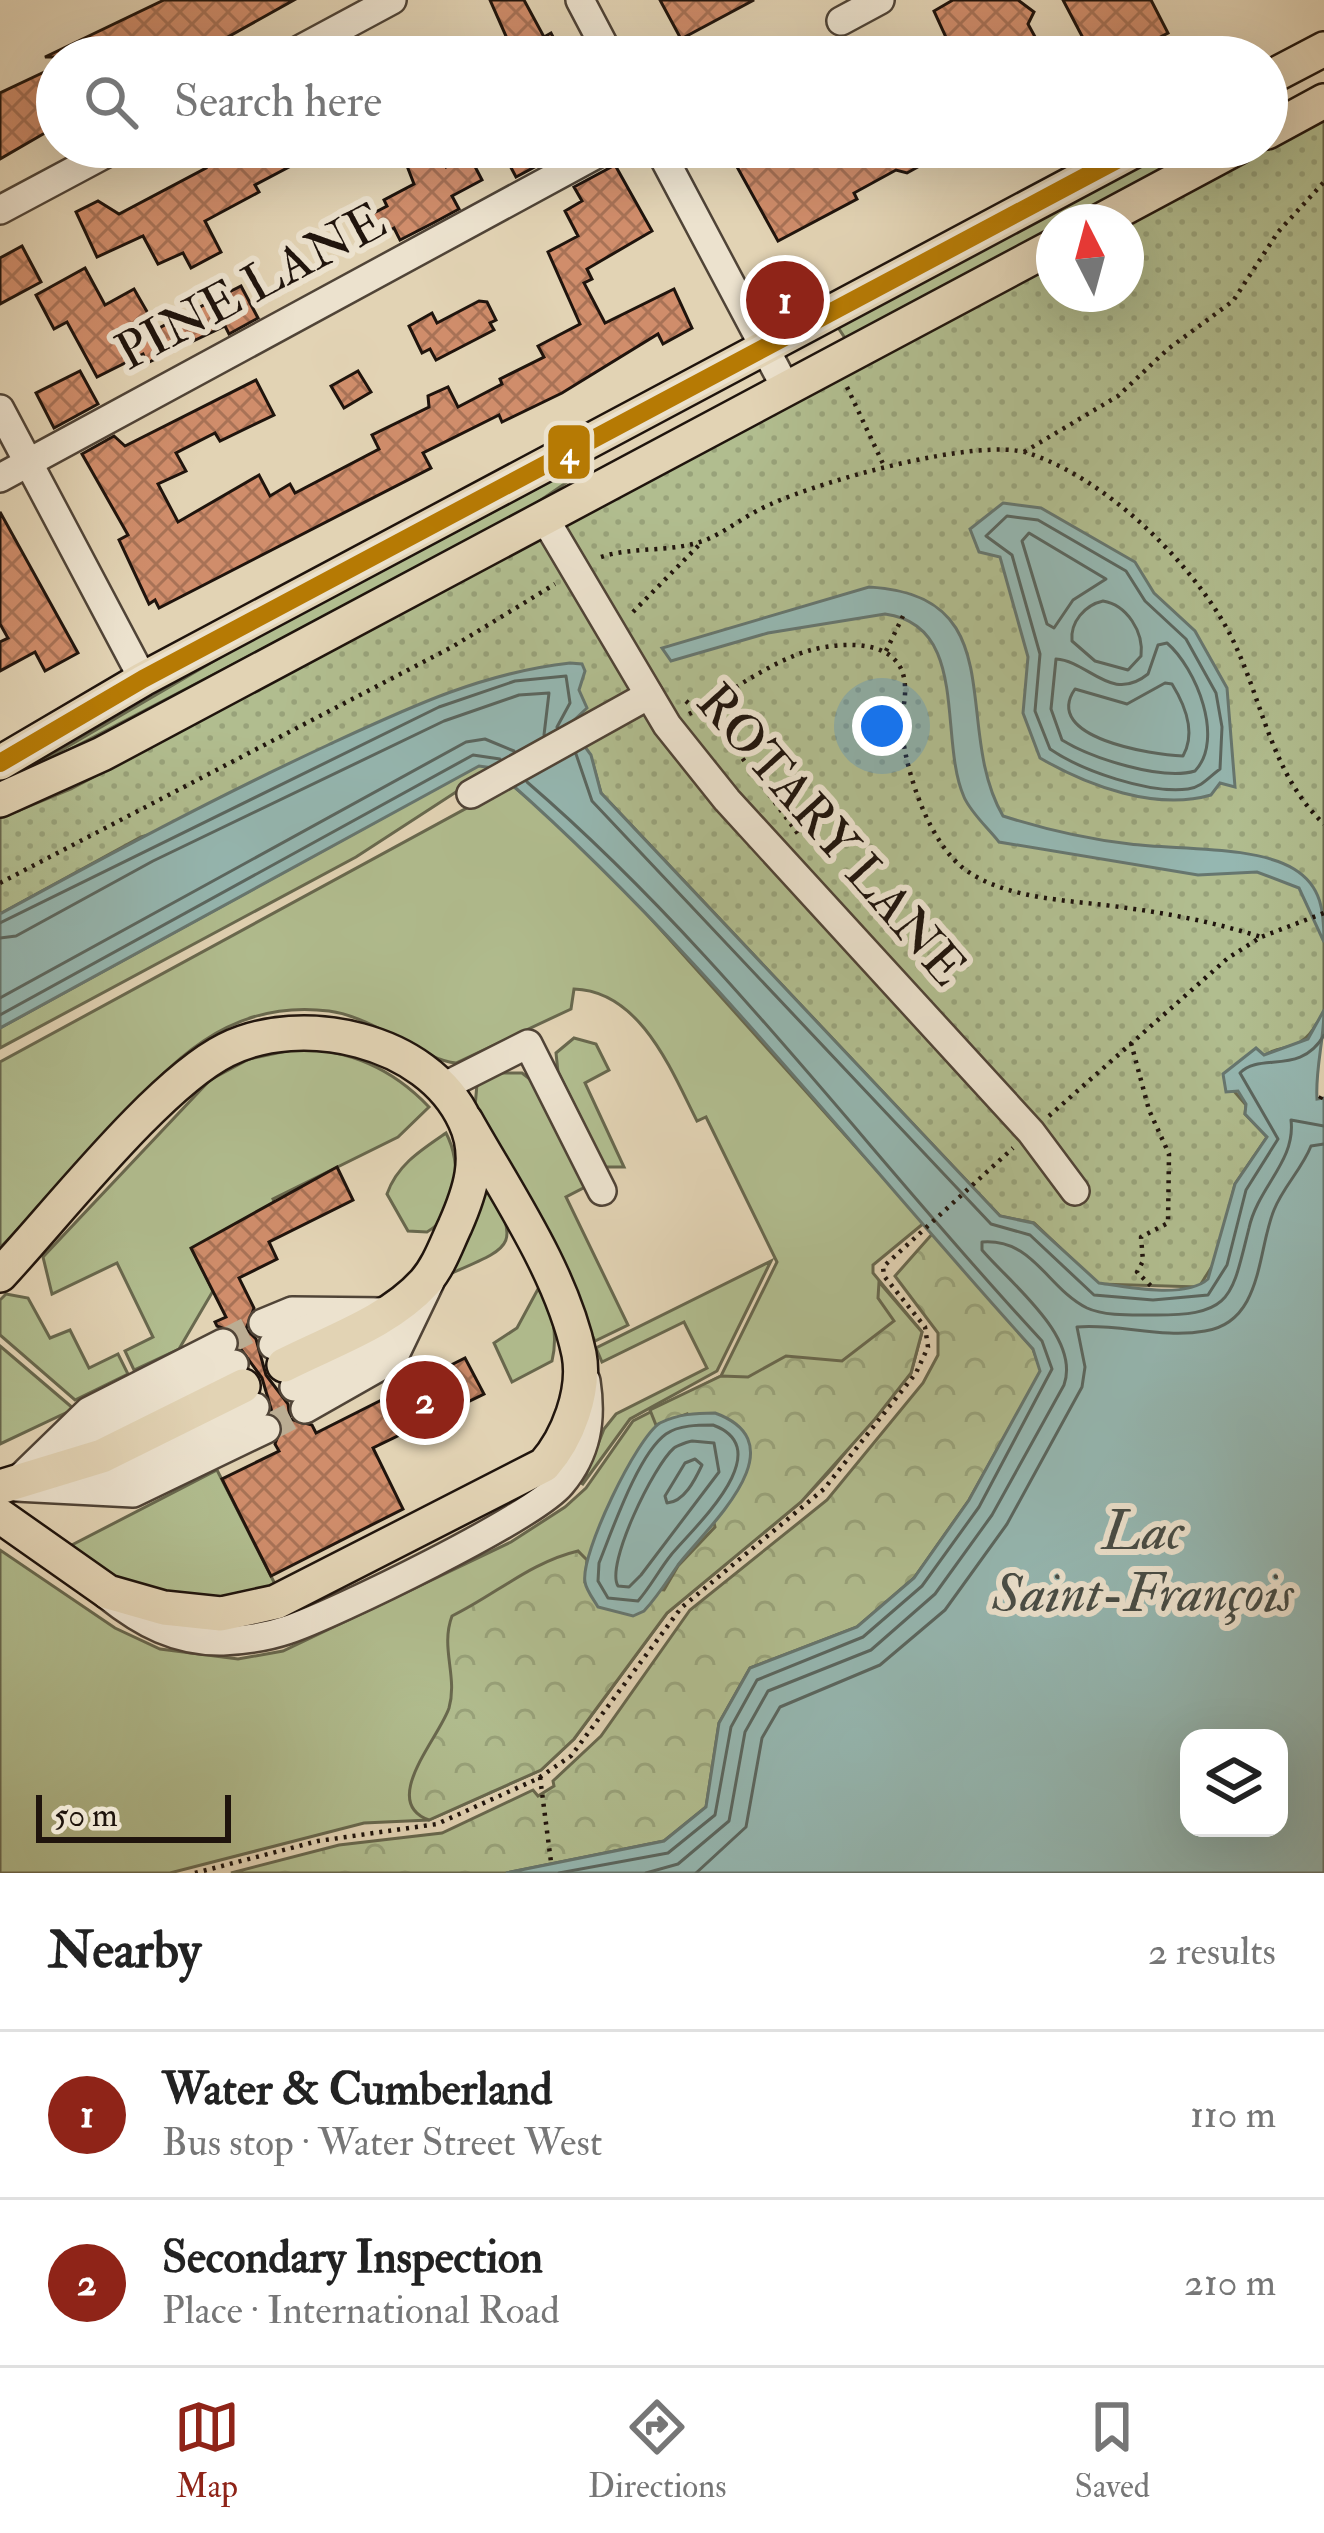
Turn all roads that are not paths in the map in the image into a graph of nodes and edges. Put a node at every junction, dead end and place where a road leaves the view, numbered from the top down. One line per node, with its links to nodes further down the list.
1 (392, 0): 5 (street)
2 (580, 0): 6 (street)
3 (880, 0): 4 (street)
4 (842, 21)
5 (325, 36)
6 (599, 36)
7 (1324, 49): 8 (main road)
8 (1288, 68)
9 (1324, 101): 10 (main road)
10 (1288, 120)
11 (79, 168): 17 (street)
12 (571, 168): 22 (street, PINE LANE)
13 (669, 168): 19 (street)
14 (1102, 168): 19 (main road)
15 (1199, 168): 16 (main road)
16 (1132, 204)
17 (0, 210)
18 (1036, 256): 20 (main road)
19 (764, 348): 20 (street); 25 (main road)
20 (787, 390): 24 (main road)
21 (0, 409): 22 (street)
22 (29, 461): 23 (street, PINE LANE); 25 (street)
23 (0, 478)
24 (545, 519): 26 (street, ROTARY LANE); 29 (main road)
25 (143, 679): 27 (main road)
26 (663, 695): 28 (street); 33 (street, ROTARY LANE)
27 (0, 763)
28 (471, 794)
29 (0, 800)
30 (441, 1088): 31 (main road); 32 (street); 34 (main road)
31 (466, 1121): 35 (main road); 36 (main road)
32 (602, 1191)
33 (1076, 1191)
34 (0, 1275)
35 (404, 1309): 37 (main road); 37 (street); 37 (street)
36 (579, 1353): 40 (main road); 40 (street)
37 (284, 1366)
38 (244, 1386): 39 (main road); 39 (street); 39 (street)
39 (8, 1489): 40 (main road)
40 (89, 1581)

